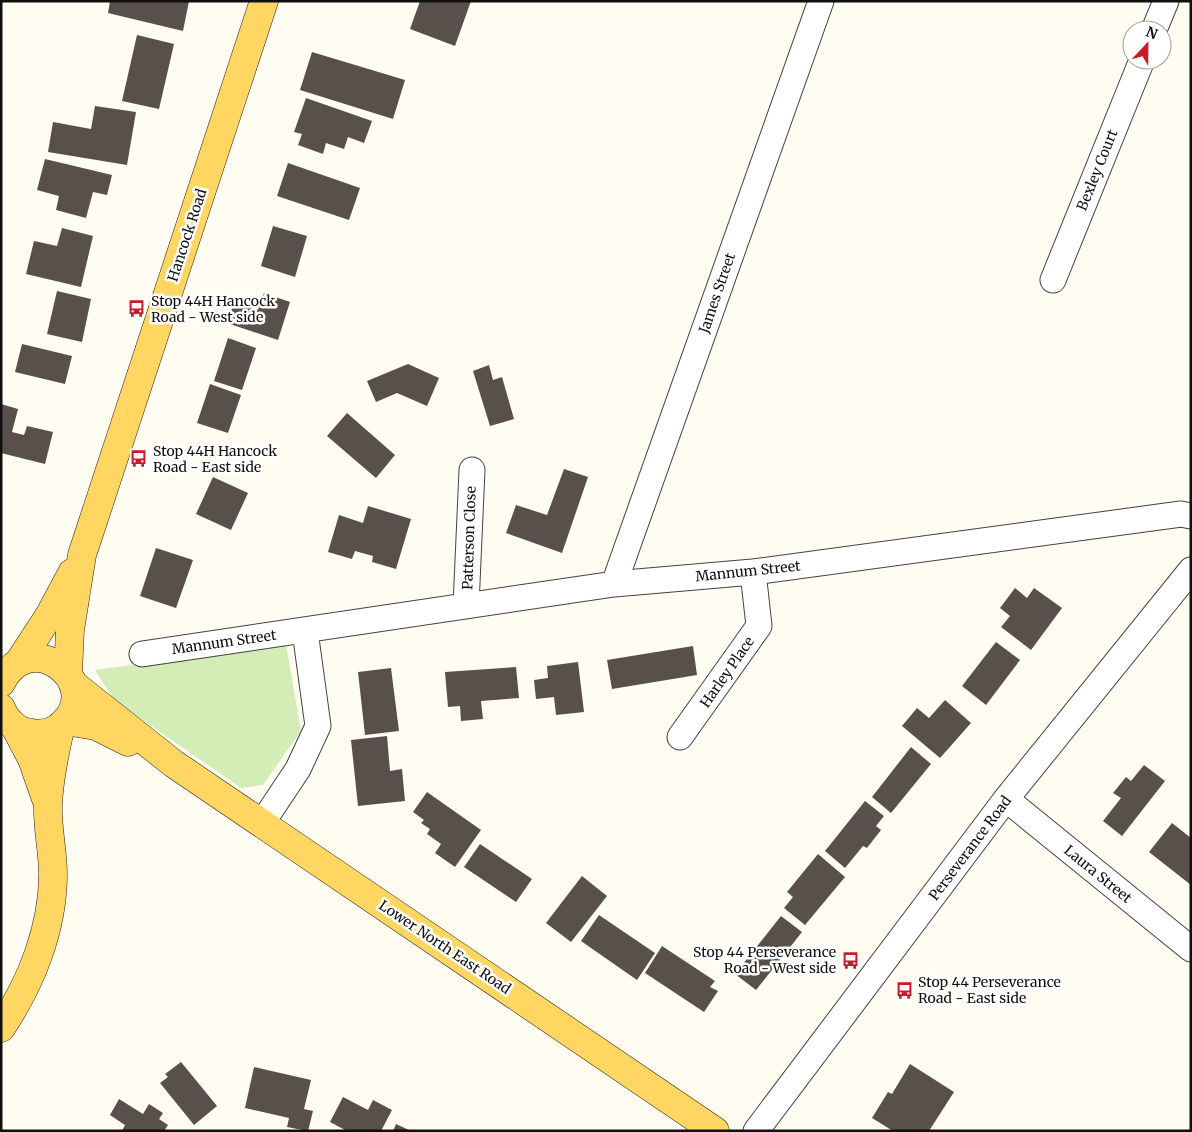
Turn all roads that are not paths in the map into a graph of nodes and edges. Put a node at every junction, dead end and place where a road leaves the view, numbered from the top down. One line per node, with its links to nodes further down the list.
1 (264, 1): 9 (main road, Hancock Road)
2 (821, 1): 12 (street, James Street)
3 (1166, 1): 4 (street)
4 (1158, 20)
5 (1138, 70): 6 (street, Bexley Court)
6 (1053, 280)
7 (472, 470): 13 (street, Patterson Close)
8 (1191, 516): 11 (street, Mannum Street)
9 (82, 555): 16 (main road, Hancock Road); 17 (main road, Hancock Road)
10 (1191, 570): 22 (street, Perseverance Road)
11 (753, 572): 12 (street, Mannum Street); 20 (street, Harley Place)
12 (614, 584): 13 (street, Mannum Street)
13 (466, 606): 14 (street, Mannum Street)
14 (305, 631): 15 (street, Mannum Street); 24 (street)
15 (142, 654)
16 (8, 670): 17 (main road, Lower North East Road)
17 (70, 679): 19 (main road, Hancock Road); 21 (main road, Lower North East Road)
18 (8, 717): 19 (main road); 23 (main road)
19 (63, 723): 21 (main road, Lower North East Road); 23 (main road)
20 (680, 737)
21 (174, 764): 24 (main road, Lower North East Road)
22 (1006, 800): 25 (street, Laura Street); 28 (street, Perseverance Road)
23 (48, 805): 26 (main road)
24 (262, 823): 27 (main road, Lower North East Road)
25 (1191, 950)
26 (1, 1028)
27 (715, 1131)
28 (756, 1131)

